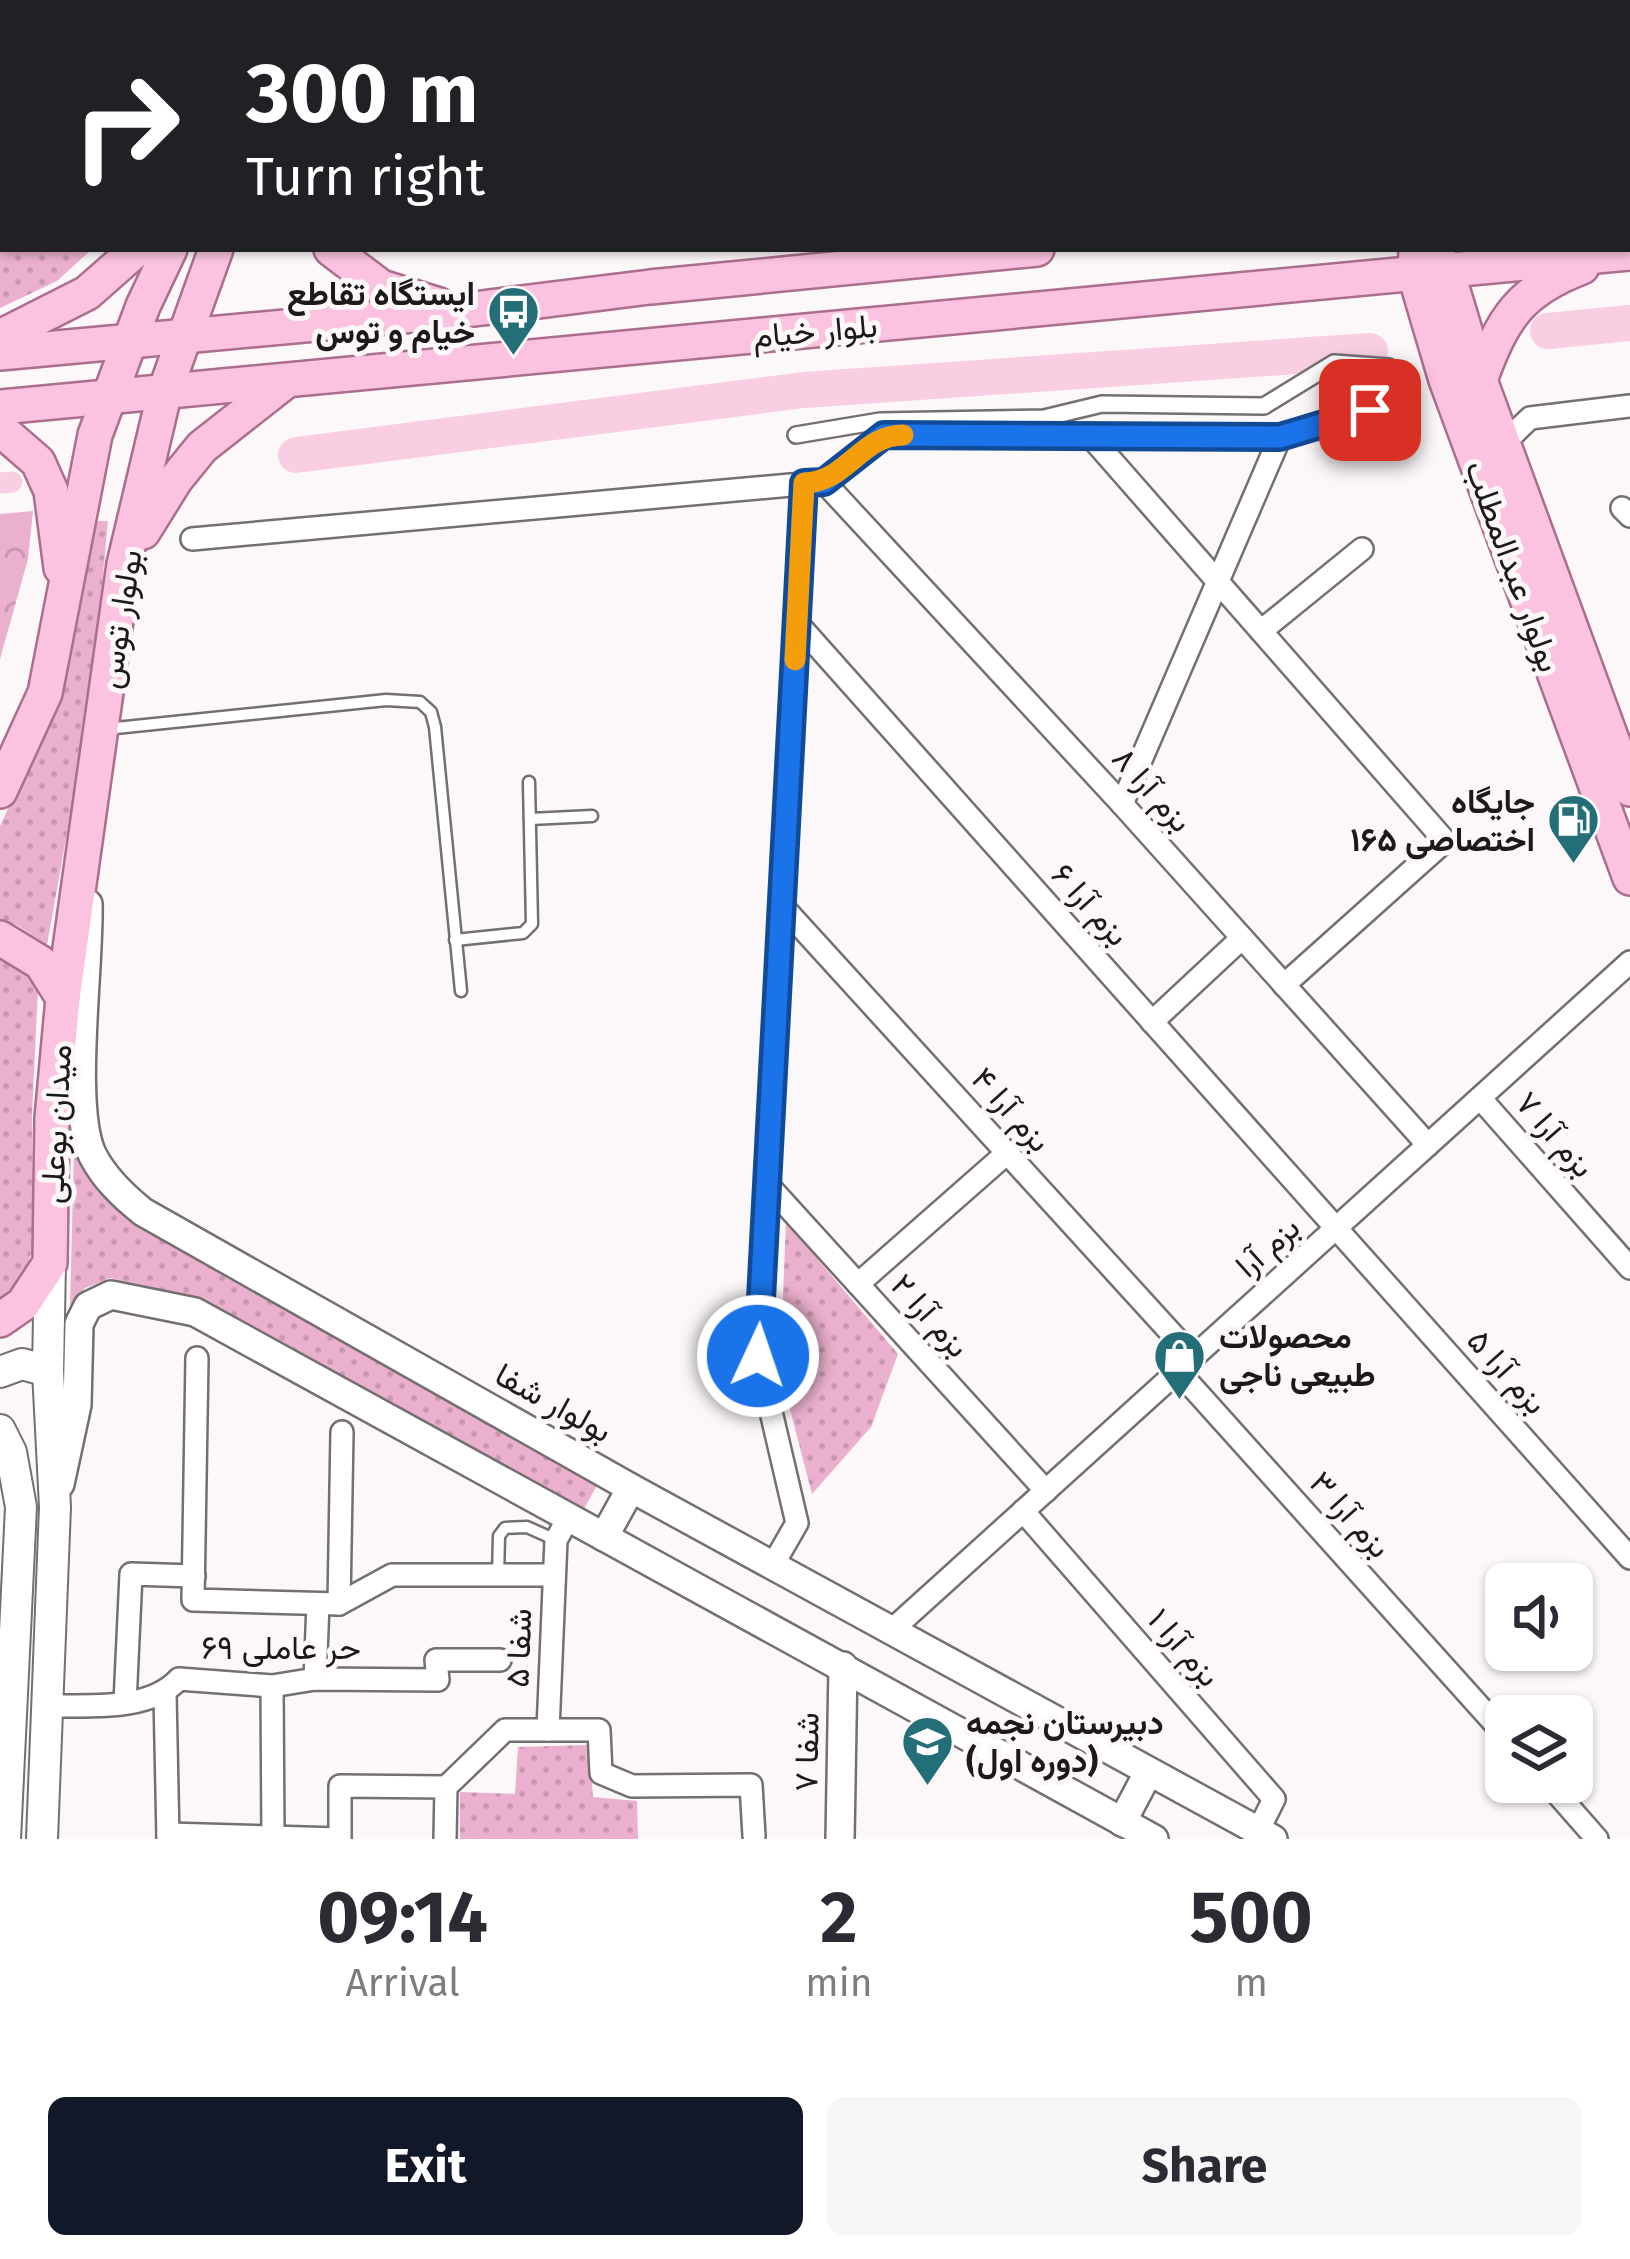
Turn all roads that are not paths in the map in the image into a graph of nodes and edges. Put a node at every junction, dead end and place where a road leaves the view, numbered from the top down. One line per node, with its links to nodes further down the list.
1 (134, 252): 10 (main road)
2 (169, 252): 11 (main road, بولوار توس)
3 (215, 252): 9 (main road, بولوار توس)
4 (336, 252): 8 (main road)
5 (1006, 252): 8 (main road, بلوار خیام)
6 (1622, 254): 7 (main road, بلوار خیام); 14 (main road)
7 (1428, 261): 14 (main road, بولوار عبدالمطلب); 15 (main road, بلوار خیام); 44 (main road, بولوار عبدالمطلب)
8 (458, 310): 9 (main road, بلوار خیام)
9 (183, 335): 11 (main road, بلوار خیام); 16 (main road, بولوار توس)
10 (0, 337)
11 (130, 341): 12 (main road, بلوار خیام); 17 (main road, بولوار توس)
12 (0, 353)
13 (1389, 367): 22 (street)
14 (1480, 380): 25 (main road, بولوار عبدالمطلب)
15 (286, 381): 16 (main road, بلوار خیام); 31 (main road)
16 (165, 391): 17 (main road, بلوار خیام); 28 (main road, بولوار توس)
17 (108, 395): 18 (main road, بلوار خیام); 27 (main road, بولوار توس)
18 (0, 406)
19 (1630, 406): 25 (street)
20 (1370, 410): 24 (street)
21 (0, 429): 33 (main road)
22 (796, 435)
23 (1091, 436): 24 (street); 26 (street); 32 (street)
24 (1280, 437): 32 (street)
25 (1503, 444): 38 (main road, بولوار عبدالمطلب)
26 (814, 483): 29 (street); 34 (street); 40 (street, بزم آرا ۸)
27 (79, 522): 28 (main road); 33 (main road, بولوار توس)
28 (135, 524): 31 (main road, بولوار توس)
29 (192, 539)
30 (1362, 549): 35 (street)
31 (124, 564): 36 (main road, بولوار توس)
32 (1218, 582): 35 (street); 40 (street)
33 (65, 603): 39 (main road, بولوار توس)
34 (797, 623): 45 (street); 53 (street, بزم آرا ۶)
35 (1261, 632): 50 (street)
36 (103, 729): 43 (main road, بولوار توس); 48 (lane)
37 (529, 782): 42 (lane)
38 (1630, 789)
39 (0, 791)
40 (1122, 804): 47 (street, بزم آرا ۸)
41 (592, 816): 42 (lane)
42 (530, 819): 48 (lane)
43 (86, 844): 52 (main road, بولوار توس); 69 (street, بولوار شفا)
44 (1630, 878)
45 (782, 906): 56 (street, بزم آرا ۴); 57 (street)
46 (0, 938): 52 (main road, میدان بوعلی)
47 (1242, 938): 50 (street, بزم آرا ۸); 53 (street)
48 (455, 940): 51 (lane)
49 (1630, 962): 54 (street, بزم آرا)
50 (1284, 985): 55 (street, بزم آرا ۸)
51 (460, 991)
52 (62, 998): 59 (main road, میدان بوعلی)
53 (1152, 1022): 58 (street, بزم آرا ۶)
54 (1480, 1098): 55 (street, بزم آرا); 60 (street, بزم آرا ۷)
55 (1428, 1145): 58 (street, بزم آرا)
56 (1007, 1153): 61 (street); 64 (street, بزم آرا ۴)
57 (767, 1184): 61 (street, بزم آرا ۲); 76 (street)
58 (1336, 1228): 64 (street, بزم آرا); 75 (street, بزم آرا ۵)
59 (50, 1263): 62 (main road); 65 (main road)
60 (1630, 1268)
61 (857, 1283): 70 (street, بزم آرا ۲)
62 (0, 1320)
63 (196, 1358): 77 (street)
64 (1186, 1364): 70 (street, بزم آرا); 89 (street, بزم آرا ۳)
65 (48, 1371): 66 (main road); 71 (main road)
66 (0, 1372)
67 (0, 1430): 93 (main road)
68 (342, 1432): 80 (street)
69 (632, 1487): 74 (street); 76 (street, بولوار شفا)
70 (1046, 1491): 72 (street, بزم آرا)
71 (55, 1507): 73 (street); 88 (main road)
72 (1023, 1511): 81 (street, بزم آرا); 96 (street, بزم آرا ۱)
73 (562, 1529): 74 (street); 78 (lane); 79 (street, شفا ۵)
74 (604, 1537): 83 (street)
75 (1630, 1558)
76 (774, 1563): 81 (street, بولوار شفا)
77 (194, 1576): 80 (street); 87 (street)
78 (498, 1576): 79 (street); 80 (street)
79 (554, 1576): 90 (street, شفا ۵)
80 (328, 1604): 84 (street)
81 (894, 1628): 91 (street, بولوار شفا)
82 (500, 1660): 84 (street, حر عاملی ۶۹)
83 (843, 1666): 95 (street); 104 (street, شفا ۷)
84 (316, 1679): 85 (street, حر عاملی ۶۹)
85 (272, 1686): 86 (street, حر عاملی ۶۹); 99 (street)
86 (165, 1694): 87 (street, حر عاملی ۶۹); 97 (street)
87 (125, 1703): 88 (street, حر عاملی ۶۹)
88 (47, 1706): 101 (main road)
89 (1485, 1713)
90 (548, 1730): 92 (street, شفا ۵); 98 (street)
91 (1148, 1773): 95 (street); 96 (street, بولوار شفا)
92 (446, 1787): 102 (street); 103 (street)
93 (4, 1792): 100 (main road)
94 (1566, 1803): 106 (street)
95 (1122, 1822): 105 (street)
96 (1265, 1835)
97 (168, 1836): 99 (street)
98 (754, 1836)
99 (273, 1838): 102 (street)
100 (5, 1839)
101 (42, 1839)
102 (340, 1839)
103 (446, 1839)
104 (841, 1839)
105 (1154, 1839)
106 (1598, 1839)

